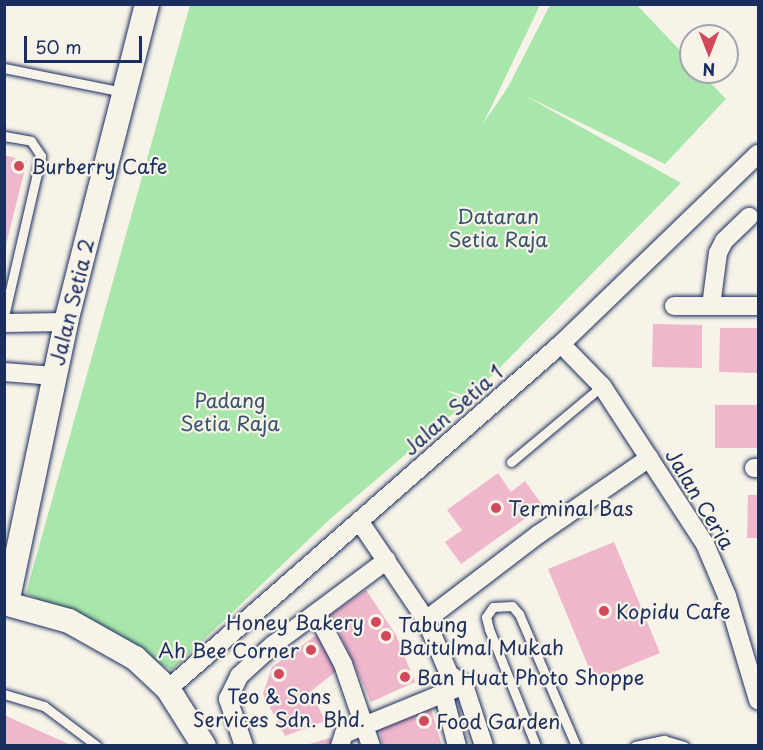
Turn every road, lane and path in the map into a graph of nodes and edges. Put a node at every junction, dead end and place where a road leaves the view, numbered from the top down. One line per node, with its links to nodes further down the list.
1 (147, 4): 3 (street, Jalan Setia 2)
2 (4, 68): 3 (lane)
3 (125, 92): 11 (street, Jalan Setia 2)
4 (4, 136): 10 (lane)
5 (759, 154): 13 (street, Jalan Setia 1)
6 (750, 217): 8 (street)
7 (674, 306): 8 (street)
8 (711, 306): 9 (street)
9 (759, 306)
10 (4, 316)
11 (66, 322): 12 (street); 15 (street, Jalan Setia 2)
12 (4, 323)
13 (561, 344): 16 (street, Jalan Ceria); 19 (street, Jalan Setia 1)
14 (4, 372): 15 (street)
15 (54, 376): 21 (street, Jalan Setia 2)
16 (602, 386): 17 (street, Jalan Ceria); 18 (lane)
17 (649, 458): 23 (street); 29 (street, Jalan Ceria)
18 (511, 462)
19 (360, 522): 20 (street); 26 (street, Jalan Setia 1)
20 (387, 560): 22 (street); 23 (street)
21 (6, 603): 26 (street)
22 (316, 612): 30 (street); 33 (street)
23 (426, 620): 24 (street)
24 (449, 674): 25 (street); 27 (street)
25 (464, 685): 27 (street); 37 (street)
26 (168, 689): 32 (street)
27 (443, 692): 30 (street); 36 (street)
28 (4, 694): 31 (lane)
29 (759, 700)
30 (366, 724): 34 (street); 35 (street)
31 (97, 746)
32 (204, 746)
33 (244, 746)
34 (340, 746)
35 (371, 746)
36 (457, 746)
37 (484, 746)
38 (536, 746): 39 (lane)
39 (576, 746)
40 (635, 746): 41 (lane)
41 (684, 746)

